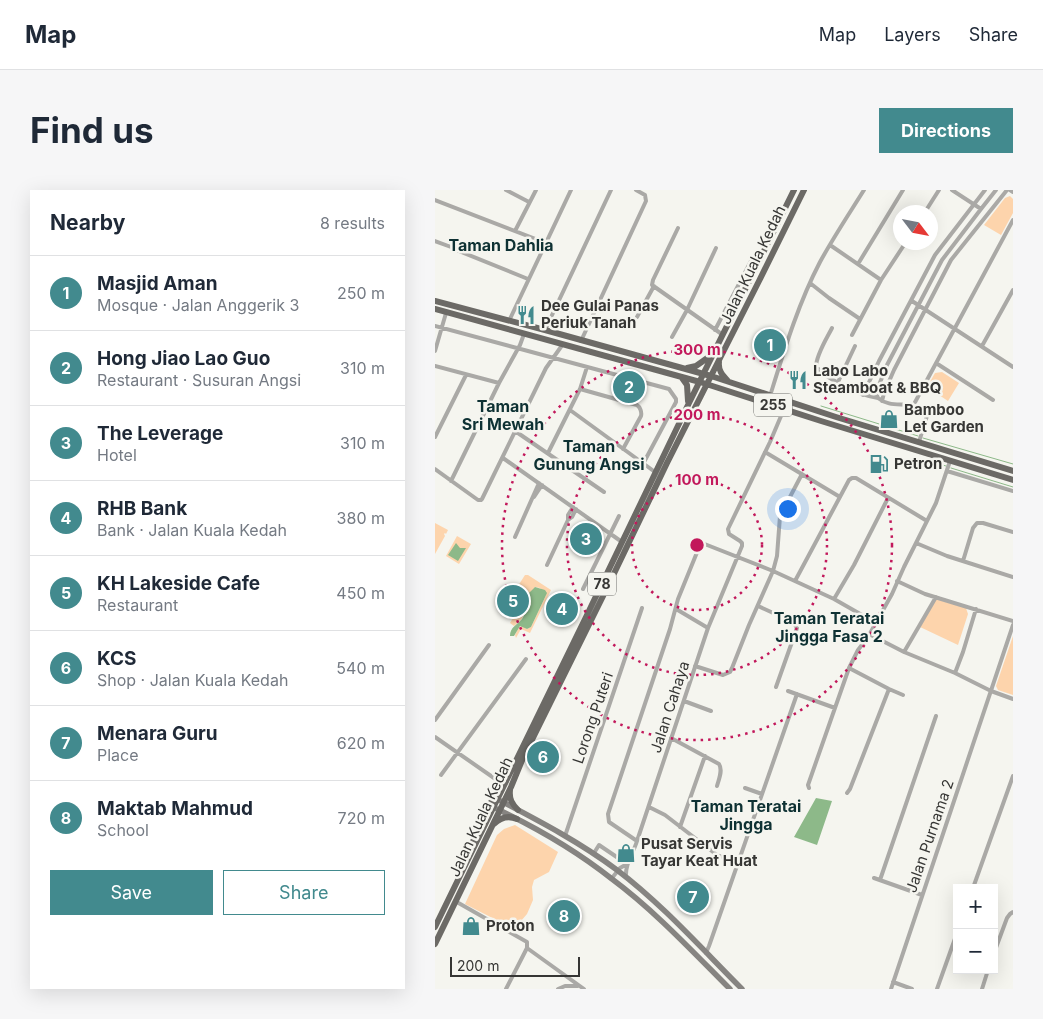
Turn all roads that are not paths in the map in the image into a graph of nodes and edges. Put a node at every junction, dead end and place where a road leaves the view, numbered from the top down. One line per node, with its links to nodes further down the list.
1 (506, 190): 17 (street)
2 (536, 190): 17 (street)
3 (571, 190): 25 (street)
4 (611, 190): 54 (street)
5 (636, 190): 60 (street)
6 (794, 190): 33 (main road, Jalan Kuala Kedah / 78)
7 (804, 190): 36 (main road, Jalan Kuala Kedah / 78)
8 (864, 190): 26 (street)
9 (903, 190): 32 (street)
10 (939, 190): 19 (street)
11 (952, 190): 18 (street)
12 (985, 190): 18 (street)
13 (996, 190): 20 (street)
14 (1008, 190): 15 (street); 45 (street)
15 (1013, 192)
16 (435, 200): 23 (street)
17 (529, 202): 23 (street)
18 (974, 204): 20 (street); 29 (street)
19 (929, 205)
20 (981, 209): 30 (street)
21 (1013, 220): 53 (street)
22 (678, 228): 38 (street)
23 (515, 231): 25 (street)
24 (435, 241): 34 (street)
25 (546, 243): 34 (street)
26 (830, 245): 32 (street); 37 (street)
27 (716, 248): 44 (street)
28 (901, 250): 35 (street)
29 (935, 256): 30 (street); 40 (street)
30 (942, 260): 42 (street)
31 (751, 261): 55 (street)
32 (858, 264): 35 (street)
33 (752, 277): 36 (main road); 57 (main road, Jalan Kuala Kedah / 78)
34 (528, 279): 49 (street)
35 (881, 280): 48 (street)
36 (759, 281): 67 (main road, Jalan Kuala Kedah / 78)
37 (810, 283): 48 (street); 88 (street)
38 (654, 286): 44 (street); 47 (street)
39 (1013, 290): 63 (street)
40 (912, 300): 42 (street); 69 (street)
41 (435, 301): 49 (main road, 255)
42 (919, 305): 45 (street); 71 (street)
43 (435, 310): 46 (main road, 255)
44 (687, 310): 55 (street); 59 (street)
45 (926, 310): 53 (street); 76 (street)
46 (446, 313): 51 (street); 56 (main road, 255)
47 (637, 317)
48 (860, 319): 58 (street)
49 (509, 320): 54 (main road, 255)
50 (435, 326): 51 (street)
51 (441, 327): 64 (street); 65 (street)
52 (832, 328): 80 (street)
53 (955, 329): 63 (street); 70 (street)
54 (545, 330): 60 (main road, 255)
55 (715, 330): 57 (street)
56 (524, 334): 61 (main road, 255); 64 (street)
57 (723, 335): 66 (main road, Jalan Kuala Kedah / 78)
58 (852, 335)
59 (672, 337)
60 (581, 341): 75 (main road, 255)
61 (563, 344): 68 (street); 79 (main road, 255)
62 (855, 346): 80 (street)
63 (982, 346): 74 (street)
64 (518, 349): 68 (street); 82 (street)
65 (435, 351)
66 (714, 354): 75 (main road); 78 (main road, Jalan Kuala Kedah / 78)
67 (721, 356): 78 (main road, Jalan Kuala Kedah / 78); 83 (main road)
68 (554, 358): 73 (street); 97 (street)
69 (879, 360): 71 (street); 87 (street)
70 (936, 363): 90 (street); 92 (street)
71 (887, 365): 76 (street); 89 (street)
72 (435, 366): 77 (street)
73 (587, 367): 84 (street); 107 (street)
74 (1013, 367)
75 (683, 369): 78 (main road, 255)
76 (894, 370): 89 (street)
77 (466, 374): 82 (street); 99 (street)
78 (707, 375): 81 (main road, Jalan Kuala Kedah / 78); 83 (main road, 255)
79 (679, 376): 81 (main road, 255); 91 (main road)
80 (838, 382): 87 (street)
81 (703, 383): 85 (main road, 255); 86 (main road, Jalan Kuala Kedah / 78); 91 (main road, Jalan Kuala Kedah / 78)
82 (499, 384): 114 (street)
83 (734, 384): 88 (main road, 255)
84 (580, 389): 94 (street); 101 (street)
85 (724, 389): 86 (main road); 93 (main road, 255)
86 (701, 393): 116 (main road, Jalan Kuala Kedah / 78)
87 (863, 395): 89 (street)
88 (770, 396): 95 (main road, 255)
89 (880, 400): 92 (street)
90 (993, 400)
91 (688, 405): 111 (main road, Jalan Kuala Kedah / 78)
92 (913, 406): 100 (street)
93 (784, 409): 98 (main road, 255); 103 (street)
94 (570, 410): 101 (street); 104 (street)
95 (835, 417): 96 (main road, 255); 98 (main road)
96 (870, 427): 100 (main road, 255); 102 (main road)
97 (515, 431): 104 (street); 105 (street)
98 (860, 433): 102 (main road, 255)
99 (435, 438)
100 (919, 442): 110 (main road, 255)
101 (623, 449): 107 (street)
102 (916, 450): 106 (main road, 255)
103 (765, 452): 112 (street); 129 (street)
104 (548, 453): 118 (street)
105 (503, 458): 114 (street); 115 (street)
106 (950, 461): 109 (street); 113 (main road, 255)
107 (643, 464): 111 (street)
108 (435, 469): 114 (street)
109 (947, 471): 117 (street); 123 (street)
110 (1013, 471)
111 (655, 472): 116 (main road, Jalan Kuala Kedah / 78)
112 (802, 474): 119 (street); 132 (street)
113 (1013, 480)
114 (451, 481)
115 (540, 484): 121 (street); 126 (street)
116 (653, 484): 127 (main road, Jalan Kuala Kedah / 78); 172 (main road, Jalan Kuala Kedah / 78)
117 (1013, 491)
118 (604, 492)
119 (840, 497): 120 (street); 134 (street)
120 (888, 498): 123 (street); 138 (street)
121 (574, 508): 125 (street); 131 (street)
122 (619, 516): 125 (street)
123 (927, 521): 128 (street)
124 (1013, 532): 130 (street)
125 (611, 534): 127 (street); 136 (street)
126 (515, 537)
127 (622, 542): 172 (main road, Jalan Kuala Kedah / 78)
128 (916, 543): 130 (street); 135 (street)
129 (737, 557): 132 (street); 141 (street); 146 (street, Jalan Cahaya)
130 (963, 561): 133 (street)
131 (547, 565)
132 (773, 571): 134 (street); 139 (street)
133 (1013, 577)
134 (795, 581): 138 (street)
135 (897, 581): 137 (street); 144 (street)
136 (583, 589)
137 (936, 597): 142 (street); 149 (street)
138 (834, 599): 144 (street)
139 (758, 606): 151 (street); 154 (street)
140 (642, 608): 185 (street, Lorong Puteri)
141 (676, 609): 146 (street); 186 (street)
142 (976, 609): 143 (street); 153 (street)
143 (1013, 621)
144 (876, 623): 147 (street)
145 (1013, 625): 157 (street, Jalan Purnama 2)
146 (708, 628): 151 (street, Jalan Cahaya)
147 (869, 634): 149 (street); 152 (street)
148 (489, 646): 165 (street)
149 (904, 652): 153 (street)
150 (526, 659): 168 (street)
151 (695, 666): 161 (street, Jalan Cahaya)
152 (849, 668): 155 (street); 162 (street)
153 (955, 673): 157 (street)
154 (776, 687)
155 (889, 689): 159 (street); 176 (street)
156 (789, 691): 158 (street)
157 (991, 691): 160 (street); 197 (street, Jalan Purnama 2)
158 (797, 694): 162 (street); 177 (street)
159 (903, 695)
160 (1013, 699)
161 (684, 701): 163 (street); 167 (street, Jalan Cahaya)
162 (835, 708): 175 (street)
163 (711, 711)
164 (936, 716): 195 (street)
165 (435, 720)
166 (435, 737): 168 (street)
167 (671, 738): 169 (street); 179 (street, Jalan Cahaya)
168 (457, 753): 170 (street); 172 (street)
169 (705, 756): 173 (street); 184 (street)
170 (441, 775)
171 (1013, 776): 196 (street)
172 (507, 786): 178 (main road, Jalan Kuala Kedah / 78); 181 (main road); 188 (main road)
173 (717, 786)
174 (745, 788): 177 (street)
175 (809, 788)
176 (847, 793)
177 (762, 794): 189 (street)
178 (500, 801): 180 (main road, Jalan Kuala Kedah / 78); 181 (main road)
179 (649, 806): 184 (street); 186 (street, Jalan Cahaya)
180 (496, 809): 182 (main road); 183 (main road, Jalan Kuala Kedah / 78); 188 (main road, Jalan Kuala Kedah / 78)
181 (518, 810): 185 (main road)
182 (517, 819): 183 (main road); 193 (main road)
183 (493, 825): 198 (main road, Jalan Kuala Kedah / 78)
184 (680, 827): 189 (street)
185 (565, 836): 187 (main road)
186 (637, 841): 190 (street, Jalan Cahaya)
187 (594, 854): 190 (street); 191 (main road)
188 (468, 860): 200 (main road, Jalan Kuala Kedah / 78)
189 (738, 863): 205 (street)
190 (627, 864): 191 (street, Jalan Cahaya); 192 (street, Jalan Cahaya)
191 (618, 871): 192 (main road); 193 (street, Jalan Cahaya)
192 (626, 877): 205 (main road)
193 (612, 878): 212 (main road)
194 (874, 878): 195 (street)
195 (880, 880): 197 (street)
196 (974, 884)
197 (922, 895): 207 (street, Jalan Purnama 2)
198 (455, 901): 202 (main road, Jalan Kuala Kedah / 78); 204 (street)
199 (1013, 912): 201 (street)
200 (435, 927)
201 (998, 943)
202 (435, 944)
203 (953, 944): 216 (street)
204 (527, 948): 208 (street); 209 (street)
205 (706, 953): 213 (main road)
206 (988, 974): 217 (street)
207 (893, 982): 214 (street, Jalan Purnama 2); 215 (street)
208 (579, 986): 210 (street); 211 (street)
209 (506, 989)
210 (559, 989)
211 (584, 989)
212 (730, 989)
213 (742, 989)
214 (891, 989)
215 (913, 989)
216 (937, 989)
217 (982, 989)

